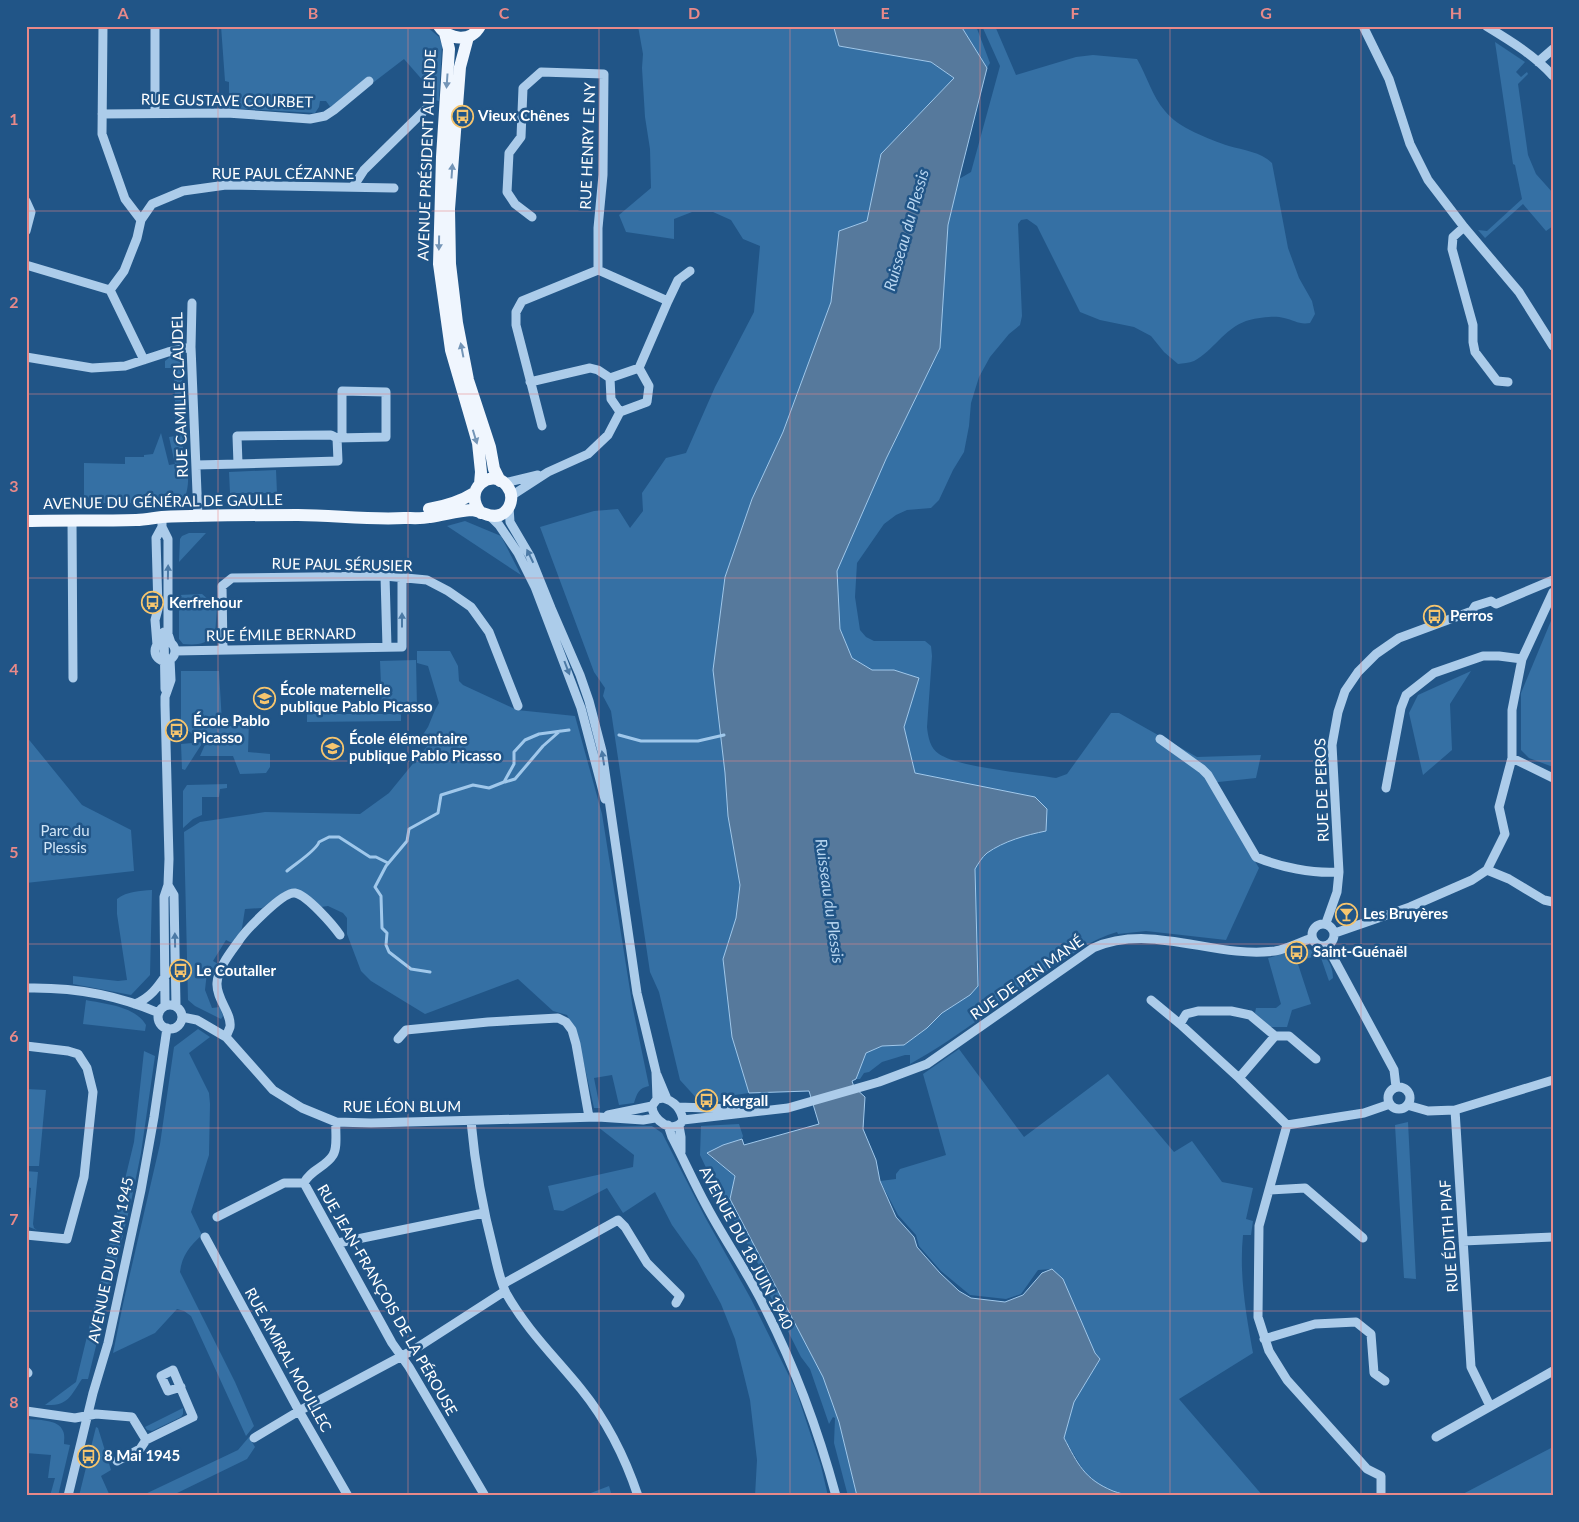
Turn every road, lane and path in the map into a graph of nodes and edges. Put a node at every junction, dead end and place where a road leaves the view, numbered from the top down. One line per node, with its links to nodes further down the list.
1 (103, 26): 14 (street)
2 (155, 26): 13 (street)
3 (480, 26): 7 (main road)
4 (1363, 26): 20 (street)
5 (1486, 26): 9 (street)
6 (442, 30): 7 (main road); 43 (main road, AVENUE PRÉSIDENT ALLENDE, one-way to 43)
7 (468, 37): 42 (main road, AVENUE PRÉSIDENT ALLENDE, one-way to 7)
8 (1553, 49): 9 (street)
9 (1538, 62): 10 (street)
10 (1553, 76)
11 (369, 81): 13 (street, RUE GUSTAVE COURBET)
12 (428, 107): 15 (street)
13 (155, 113): 14 (street, RUE GUSTAVE COURBET)
14 (102, 114): 19 (street)
15 (352, 187): 16 (street, RUE PAUL CÉZANNE); 19 (street, RUE PAUL CÉZANNE)
16 (394, 188)
17 (26, 201): 21 (street)
18 (532, 217): 23 (street, RUE HENRY LE NY)
19 (141, 220): 25 (street, RUE PAUL CÉZANNE)
20 (1464, 227): 28 (street); 35 (street)
21 (26, 231)
22 (26, 265): 25 (street)
23 (598, 270): 26 (street); 34 (street)
24 (690, 271): 26 (street)
25 (110, 290): 31 (street)
26 (668, 301): 32 (street)
27 (192, 303): 29 (street, RUE CAMILLE CLAUDEL)
28 (1553, 346)
29 (191, 347): 31 (street); 40 (street, RUE CAMILLE CLAUDEL)
30 (26, 357): 31 (street)
31 (144, 360)
32 (639, 368): 33 (street); 36 (street)
33 (610, 378): 34 (street); 36 (street)
34 (530, 382): 37 (street)
35 (1508, 382)
36 (620, 412): 41 (street)
37 (542, 426)
38 (340, 437): 38 (street); 39 (street); 39 (street)
39 (238, 464): 40 (street)
40 (196, 465): 47 (street, RUE CAMILLE CLAUDEL)
41 (548, 472): 42 (street); 44 (street)
42 (502, 482): 43 (main road); 44 (main road)
43 (477, 489): 45 (main road); 46 (main road, AVENUE DU GÉNÉRAL DE GAULLE)
44 (510, 502): 45 (main road); 68 (street, one-way to 44)
45 (486, 514): 46 (main road, AVENUE DU GÉNÉRAL DE GAULLE); 68 (street, one-way to 68)
46 (300, 515): 47 (main road, AVENUE DU GÉNÉRAL DE GAULLE)
47 (198, 517): 50 (main road, AVENUE DU GÉNÉRAL DE GAULLE)
48 (72, 520): 49 (main road, AVENUE DU GÉNÉRAL DE GAULLE); 50 (main road, AVENUE DU GÉNÉRAL DE GAULLE); 61 (street)
49 (26, 521)
50 (162, 522): 55 (street); 56 (street, one-way to 50)
51 (385, 576): 52 (street, RUE PAUL SÉRUSIER); 57 (street); 58 (street, RUE PAUL SÉRUSIER)
52 (402, 578): 57 (street, one-way to 52); 63 (street, RUE PAUL SÉRUSIER)
53 (1553, 580): 70 (street, RUE DE PEROS)
54 (1553, 592): 59 (street)
55 (158, 609): 56 (street); 56 (street)
56 (166, 643): 58 (street, RUE ÉMILE BERNARD); 60 (street); 60 (street)
57 (387, 647): 58 (street, RUE ÉMILE BERNARD)
58 (223, 650)
59 (1522, 659): 65 (street); 67 (street)
60 (164, 661): 62 (street); 62 (street)
61 (73, 678)
62 (165, 697): 71 (street)
63 (518, 706)
64 (1160, 739): 70 (street)
65 (1512, 758): 66 (street); 69 (street)
66 (1553, 778)
67 (1386, 788)
68 (616, 841): 93 (street)
69 (1487, 870): 72 (street); 74 (street)
70 (1339, 872): 73 (street, RUE DE PEROS)
71 (168, 885): 78 (street); 83 (street, one-way to 71)
72 (1553, 902)
73 (1326, 923): 74 (street); 76 (street)
74 (1335, 933): 77 (street)
75 (340, 935): 89 (street)
76 (1312, 938): 77 (street); 102 (street, RUE DE PEN MANÉ)
77 (1327, 946): 96 (street)
78 (166, 975): 81 (street); 82 (street)
79 (26, 988): 81 (street)
80 (1151, 1000): 86 (street)
81 (135, 1004): 84 (street)
82 (165, 1006): 83 (street); 84 (street)
83 (176, 1006): 85 (street)
84 (158, 1013): 87 (street)
85 (182, 1017): 87 (street); 89 (street, RUE LÉON BLUM)
86 (1180, 1024): 88 (street); 94 (street)
87 (167, 1028): 132 (street, AVENUE DU 8 MAI 1945)
88 (1275, 1036): 92 (street); 94 (street)
89 (226, 1038): 107 (street, RUE LÉON BLUM)
90 (398, 1039): 104 (street)
91 (26, 1046): 116 (street)
92 (1316, 1059)
93 (656, 1072): 97 (street); 98 (street)
94 (1239, 1078): 110 (street)
95 (1553, 1080): 103 (street)
96 (1396, 1087): 99 (street); 100 (street)
97 (667, 1099): 98 (street, RUE LÉON BLUM); 101 (street)
98 (654, 1103): 104 (street, RUE LÉON BLUM); 105 (street)
99 (1390, 1104): 100 (street); 110 (street)
100 (1407, 1105): 103 (street)
101 (678, 1107): 102 (street, RUE DE PEN MANÉ); 108 (street, AVENUE DU 18 JUIN 1940)
102 (771, 1109): 108 (street, RUE DE PEN MANÉ)
103 (1455, 1110): 120 (street, RUE ÉDITH PIAF)
104 (594, 1117): 105 (street, RUE LÉON BLUM); 106 (street, RUE LÉON BLUM)
105 (655, 1118): 109 (street)
106 (471, 1121): 107 (street, RUE LÉON BLUM); 114 (street)
107 (336, 1122): 112 (street, RUE JEAN-FRANÇOIS DE LA PÉROUSE)
108 (681, 1123): 109 (street, RUE DE PEN MANÉ); 111 (street, AVENUE DU 18 JUIN 1940)
109 (668, 1125): 111 (street, AVENUE DU 18 JUIN 1940)
110 (1286, 1125): 113 (street)
111 (682, 1155): 141 (street, AVENUE DU 18 JUIN 1940)
112 (304, 1183): 115 (street); 121 (street, RUE JEAN-FRANÇOIS DE LA PÉROUSE)
113 (1269, 1190): 119 (street); 124 (street)
114 (484, 1213): 121 (street); 122 (street)
115 (217, 1217)
116 (26, 1235)
117 (205, 1236): 131 (street, RUE AMIRAL MOULLEC)
118 (1553, 1237): 120 (street)
119 (1363, 1238)
120 (1464, 1241): 129 (street, RUE ÉDITH PIAF)
121 (338, 1243): 125 (street, RUE JEAN-FRANÇOIS DE LA PÉROUSE)
122 (504, 1288): 123 (street); 125 (street); 140 (street)
123 (676, 1303)
124 (1264, 1339): 127 (street); 142 (street)
125 (402, 1356): 131 (street); 139 (street, RUE JEAN-FRANÇOIS DE LA PÉROUSE)
126 (1553, 1371): 129 (street)
127 (1385, 1381)
128 (181, 1387): 135 (street)
129 (1490, 1406): 133 (street)
130 (26, 1411): 132 (street)
131 (299, 1411): 134 (street); 138 (street, RUE AMIRAL MOULLEC)
132 (88, 1417): 135 (street); 137 (street, AVENUE DU 8 MAI 1945)
133 (1436, 1437)
134 (254, 1438)
135 (146, 1440): 136 (street)
136 (117, 1462)
137 (68, 1496)
138 (348, 1496)
139 (485, 1496)
140 (638, 1496)
141 (836, 1496)
142 (1381, 1496)

